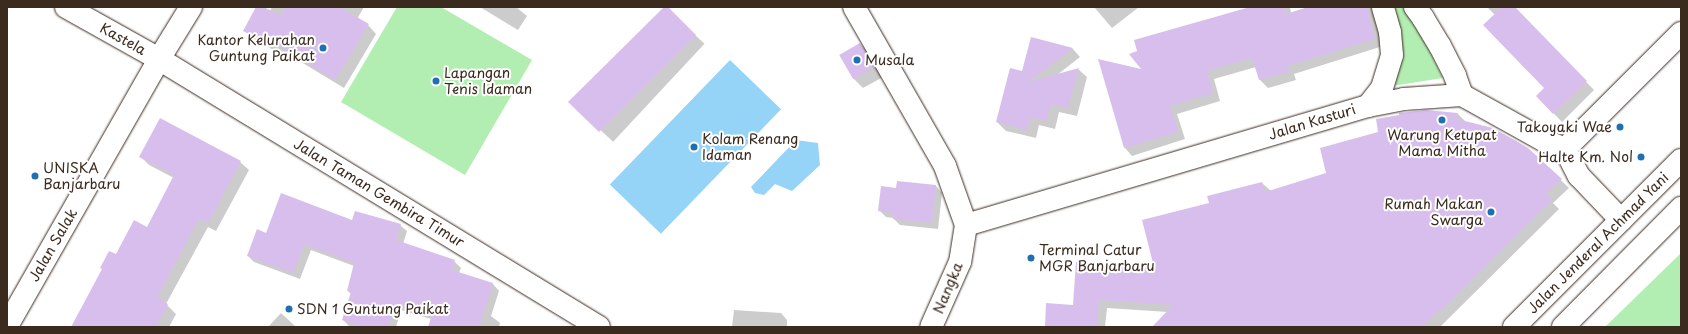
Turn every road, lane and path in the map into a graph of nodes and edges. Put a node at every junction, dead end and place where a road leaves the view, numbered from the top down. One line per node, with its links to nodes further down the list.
1 (66, 7): 7 (main road, Kastela)
2 (191, 7): 7 (main road, Jalan Salak)
3 (854, 7): 14 (main road)
4 (1383, 7): 9 (main road)
5 (1415, 7): 8 (main road)
6 (1681, 33): 10 (main road)
7 (159, 59): 15 (main road, Jalan Salak); 16 (main road, Jalan Taman Gembira Timur)
8 (1462, 95): 9 (main road, Jalan Kasturi); 10 (main road)
9 (1368, 106): 14 (main road, Jalan Kasturi)
10 (1565, 149): 13 (main road)
11 (1681, 160): 13 (main road, Jalan Jenderal Achmad Yani)
12 (1681, 208): 19 (main road)
13 (1621, 220): 18 (main road, Jalan Jenderal Achmad Yani)
14 (966, 225): 17 (main road, Nangka)
15 (7, 326)
16 (599, 327)
17 (931, 327)
18 (1514, 327)
19 (1563, 327)

